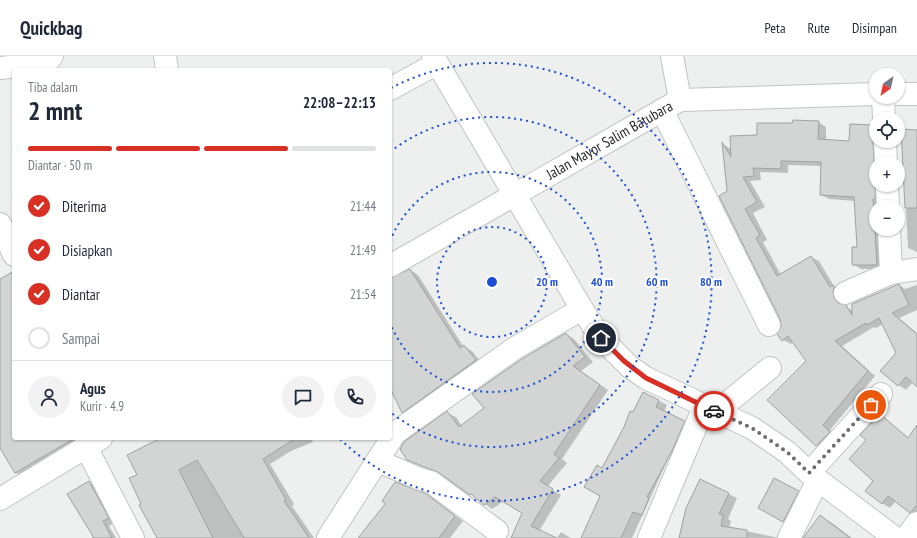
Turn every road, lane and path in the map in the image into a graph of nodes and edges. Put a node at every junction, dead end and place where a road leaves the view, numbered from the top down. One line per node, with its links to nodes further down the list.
1 (52, 56): 5 (street)
2 (165, 56): 6 (street)
3 (672, 56): 11 (street)
4 (435, 60): 7 (street); 12 (street)
5 (0, 68)
6 (167, 68)
7 (392, 88)
8 (869, 94): 11 (street, Jalan Mayor Salim Batubara)
9 (905, 94): 10 (street)
10 (917, 94)
11 (671, 105): 12 (street, Jalan Mayor Salim Batubara); 19 (street)
12 (515, 194): 14 (street, Jalan Mayor Salim Batubara); 18 (street)
13 (889, 236): 16 (street)
14 (392, 265)
15 (917, 269): 16 (street)
16 (891, 273): 17 (street)
17 (845, 293)
18 (582, 309): 22 (street); 23 (street)
19 (769, 325)
20 (770, 368): 22 (street)
21 (881, 394): 27 (street)
22 (710, 409): 27 (street); 33 (street)
23 (392, 436)
24 (390, 440): 26 (street)
25 (93, 443): 28 (street); 31 (street)
26 (378, 461): 30 (street); 32 (street)
27 (814, 476): 34 (street); 35 (street)
28 (0, 499)
29 (917, 523): 36 (street)
30 (497, 531)
31 (133, 538)
32 (328, 538)
33 (649, 538)
34 (789, 538)
35 (895, 538)
36 (906, 538)

